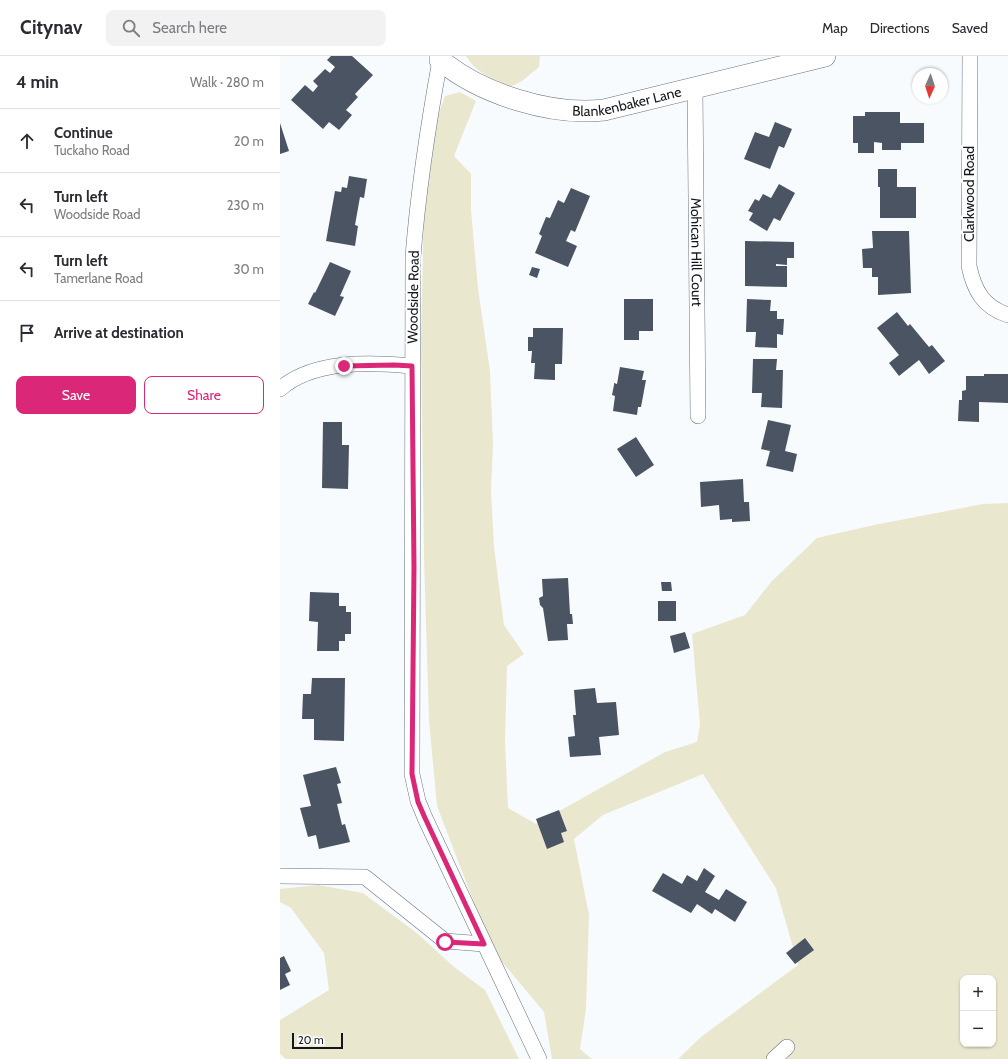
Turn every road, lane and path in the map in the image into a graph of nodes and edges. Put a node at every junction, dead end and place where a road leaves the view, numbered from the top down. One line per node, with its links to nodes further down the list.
1 (825, 56): 4 (street, Blankenbaker Lane)
2 (970, 56): 5 (street, Clarkwood Road)
3 (440, 58): 4 (street, Blankenbaker Lane); 6 (street, Woodside Road)
4 (695, 89): 8 (street, Mohican Hill Court)
5 (1008, 314)
6 (412, 366): 7 (street); 10 (street, Woodside Road)
7 (280, 389)
8 (698, 416)
9 (280, 876): 10 (street)
10 (484, 944): 12 (street, Woodside Road)
11 (787, 1047): 13 (street)
12 (539, 1059)
13 (774, 1059)

